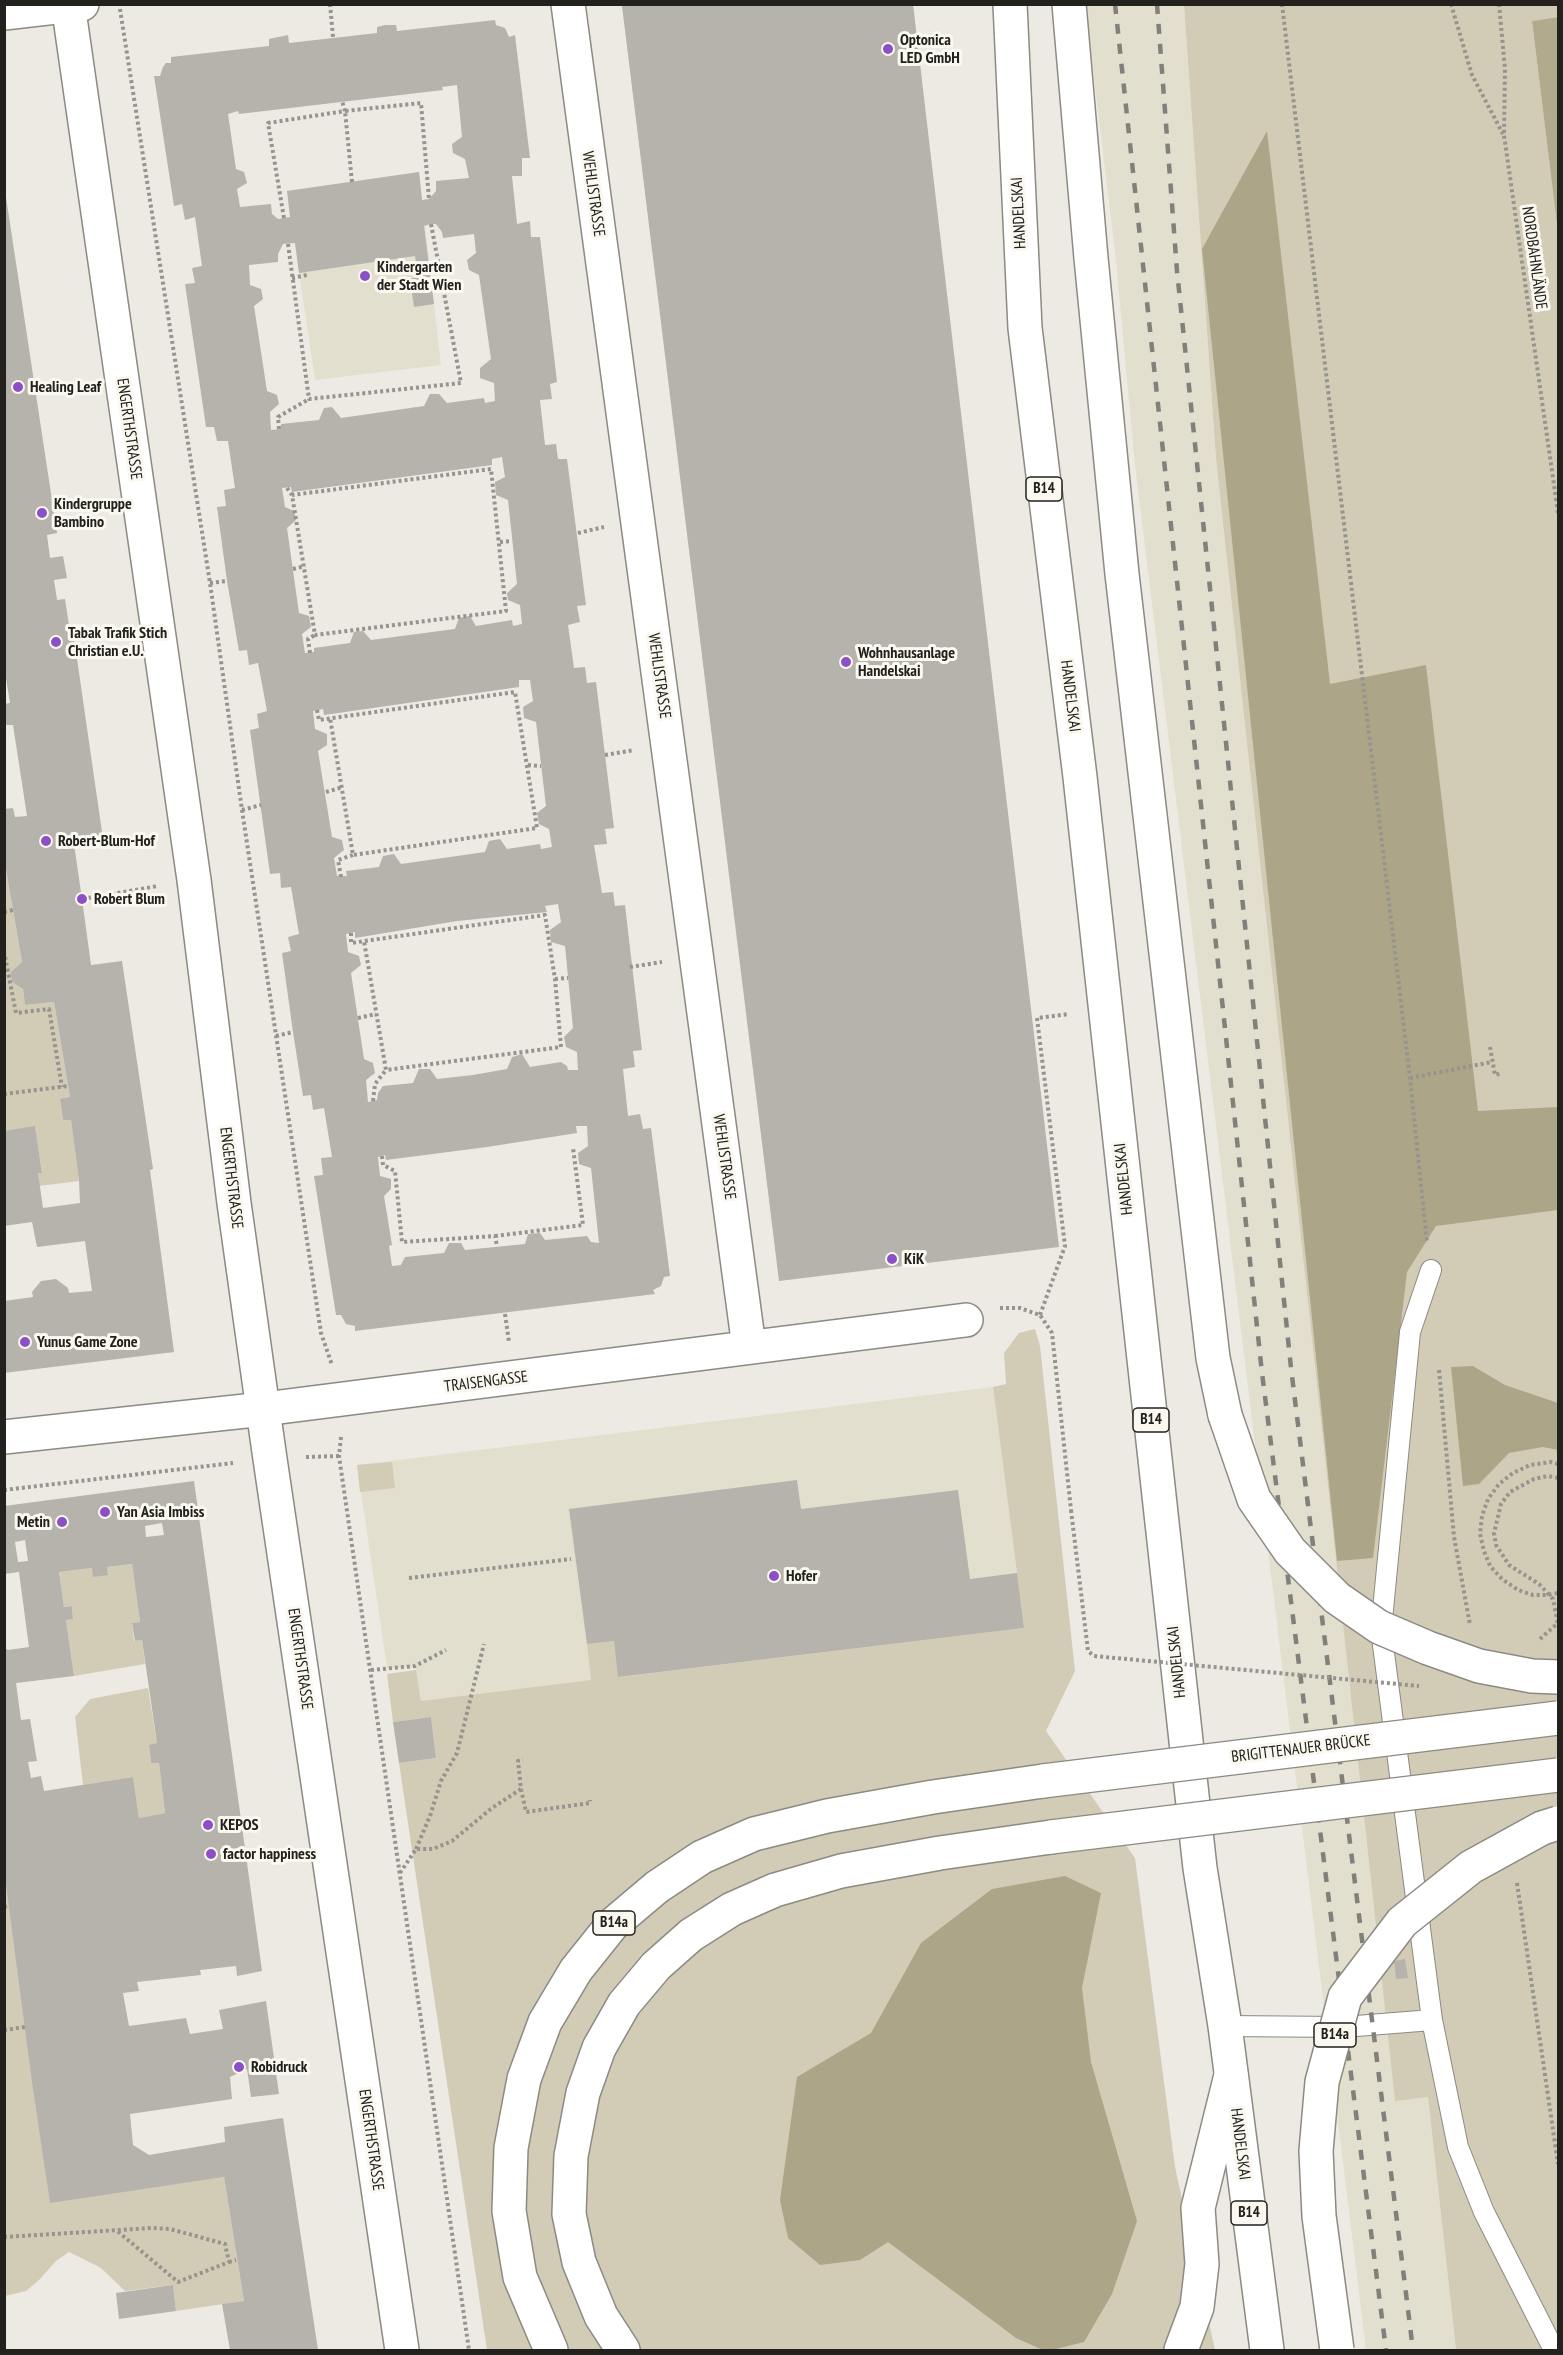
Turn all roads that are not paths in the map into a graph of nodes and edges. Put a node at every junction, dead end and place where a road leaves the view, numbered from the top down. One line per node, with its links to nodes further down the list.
1 (568, 4): 8 (main road, WEHLISTRASSE)
2 (1010, 4): 16 (main road, HANDELSKAI / B14)
3 (1069, 4): 11 (main road, bridge)
4 (73, 5): 5 (main road); 9 (main road, ENGERTHSTRASSE)
5 (4, 13)
6 (1431, 1270): 15 (lane)
7 (966, 1320): 8 (main road, TRAISENGASSE)
8 (749, 1347): 9 (main road, TRAISENGASSE)
9 (264, 1409): 10 (main road, TRAISENGASSE); 18 (main road, ENGERTHSTRASSE)
10 (4, 1437)
11 (1558, 1677)
12 (1558, 1718): 19 (main road, BRIGITTENAUER BRÜCKE / B14a, bridge)
13 (1558, 1775): 20 (main road, bridge)
14 (1558, 1823): 23 (main road, B14a, bridge)
15 (1432, 2020): 16 (lane); 24 (lane)
16 (1225, 2026): 17 (main road, HANDELSKAI / B14)
17 (1231, 2075): 21 (main road); 22 (main road, HANDELSKAI / B14)
18 (402, 2350)
19 (551, 2350)
20 (623, 2350)
21 (1181, 2350)
22 (1267, 2350)
23 (1337, 2350)
24 (1554, 2350)

